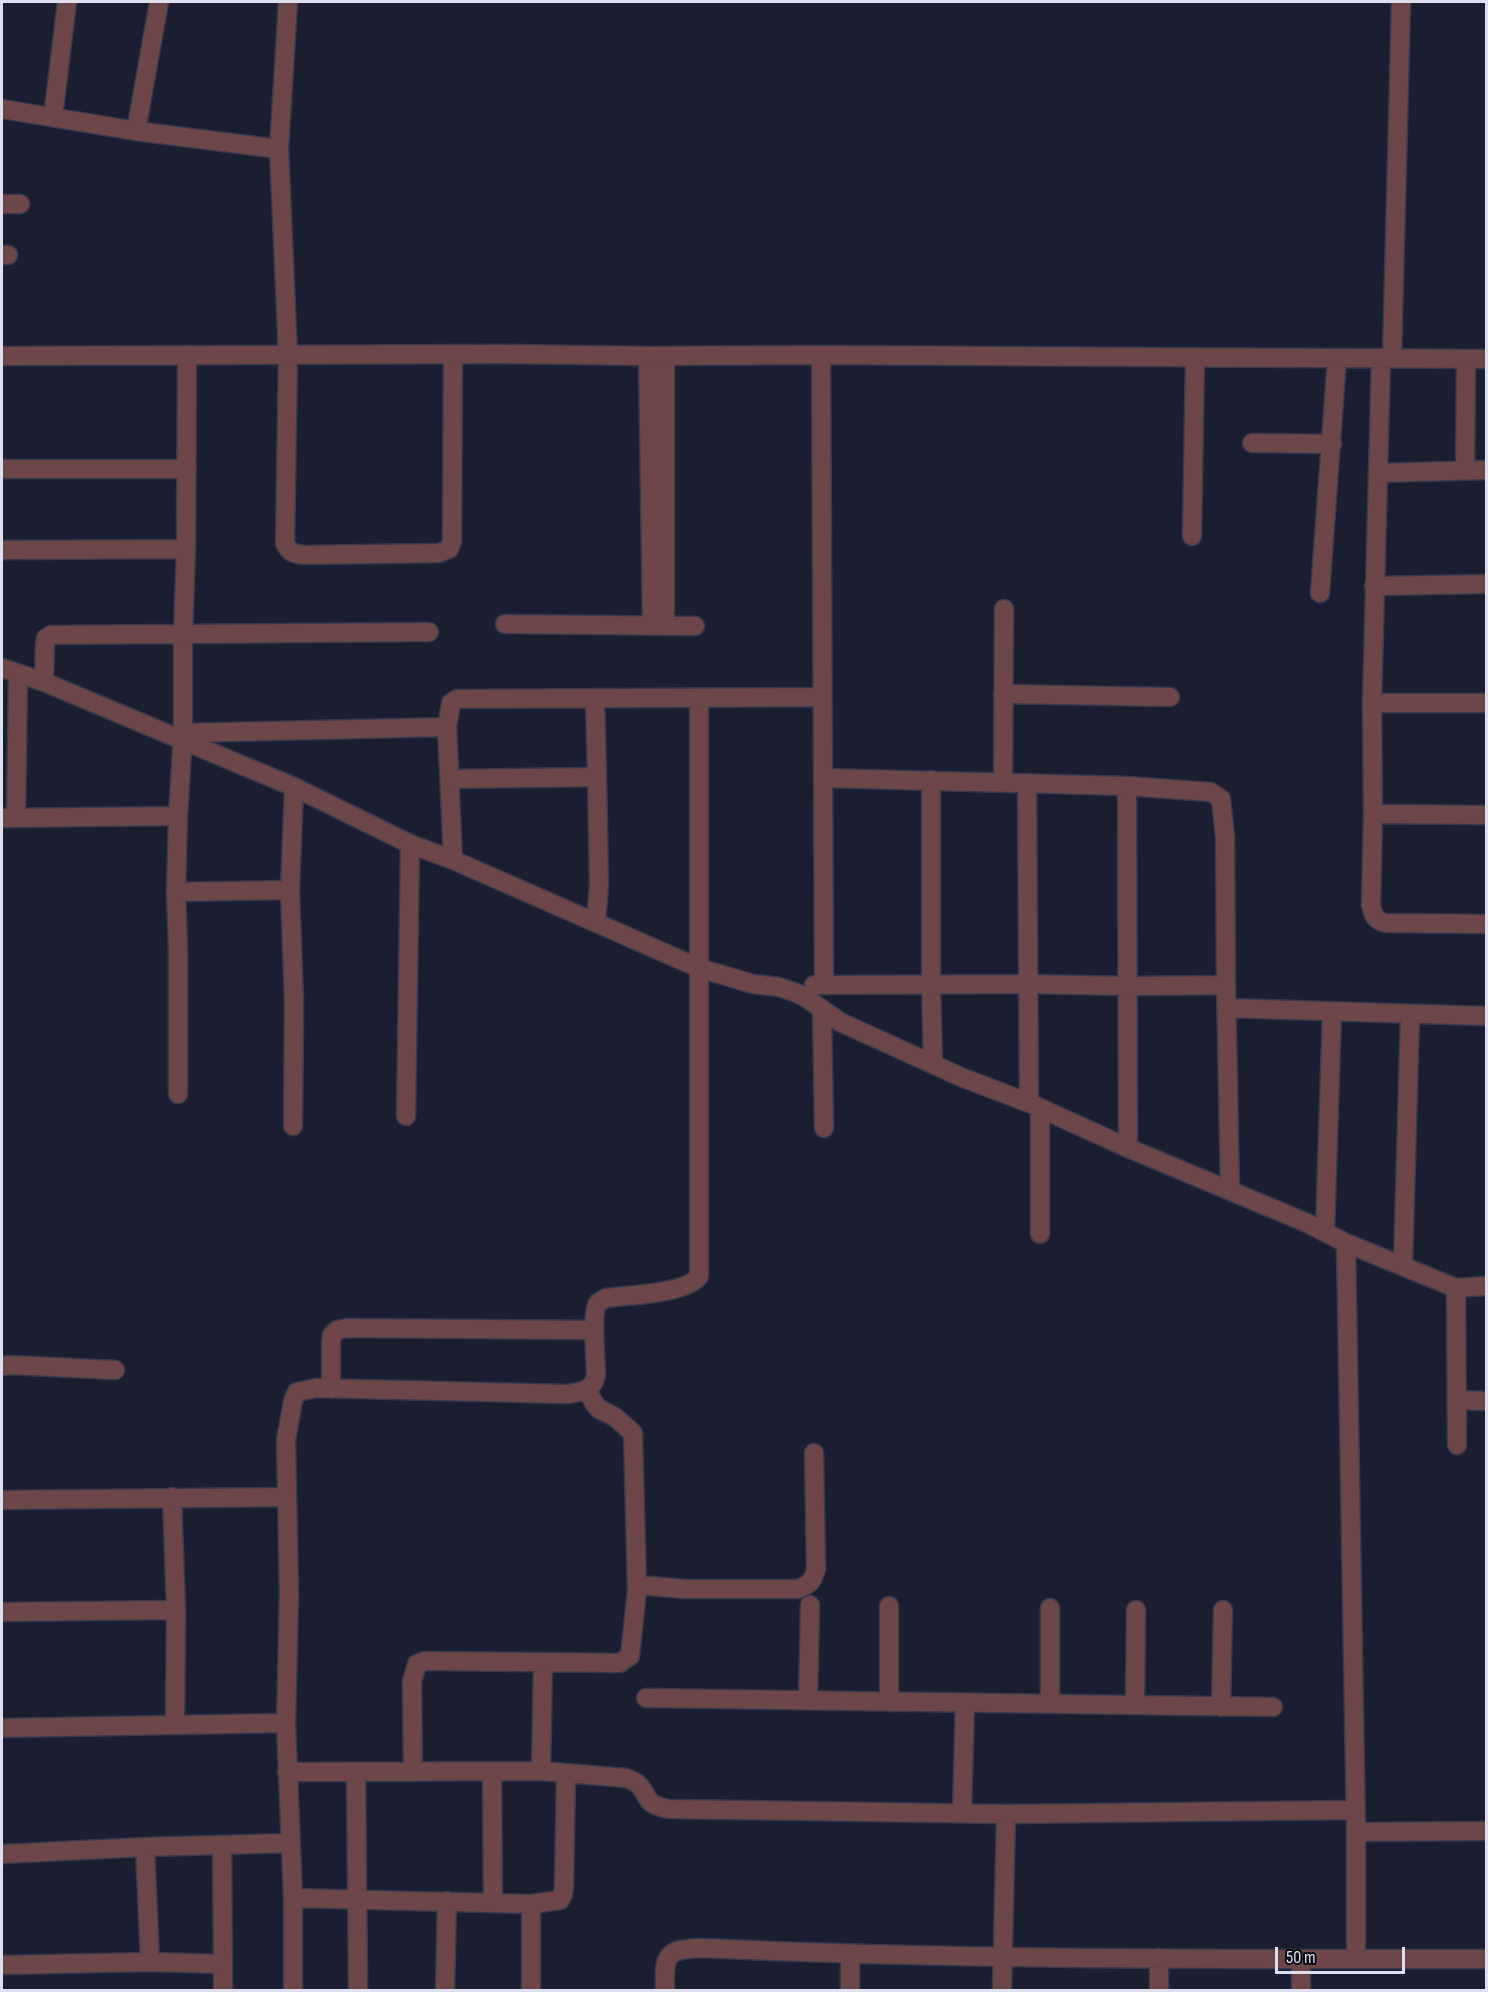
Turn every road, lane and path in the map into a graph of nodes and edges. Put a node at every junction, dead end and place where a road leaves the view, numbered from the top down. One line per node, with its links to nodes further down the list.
1 (67, 2): 6 (street)
2 (159, 2): 7 (street)
3 (288, 2): 8 (street)
4 (1401, 2): 17 (street)
5 (2, 109): 6 (street)
6 (53, 117): 7 (street)
7 (136, 131): 8 (street)
8 (279, 148): 11 (street)
9 (453, 354): 11 (street); 11 (street); 13 (street)
10 (187, 355): 11 (street); 12 (street); 23 (street)
11 (288, 355)
12 (2, 356)
13 (656, 356): 14 (street); 35 (street)
14 (821, 356): 15 (street); 42 (street)
15 (1195, 357): 16 (street); 27 (street)
16 (1337, 358): 17 (street); 21 (street)
17 (1387, 358): 18 (street); 26 (street)
18 (1466, 359): 19 (street); 25 (street)
19 (1486, 359)
20 (1252, 443): 21 (street)
21 (1332, 444): 32 (street)
22 (2, 469): 23 (street)
23 (187, 469): 28 (street)
24 (1486, 470): 25 (street)
25 (1465, 471): 26 (street)
26 (1379, 473): 31 (street)
27 (1192, 536)
28 (186, 549): 29 (street); 38 (street)
29 (2, 550)
30 (1486, 584): 31 (street)
31 (1374, 586): 46 (street)
32 (1320, 593)
33 (1004, 609): 41 (street)
34 (505, 624): 35 (street)
35 (658, 626): 36 (street)
36 (695, 626)
37 (429, 632): 38 (street)
38 (183, 635): 40 (street); 49 (street)
39 (10, 671): 40 (street); 61 (street)
40 (45, 682): 49 (street)
41 (1003, 694): 43 (street); 54 (street)
42 (821, 696): 45 (street); 51 (street)
43 (1170, 697)
44 (595, 698): 45 (street); 48 (street); 50 (street)
45 (699, 699): 68 (street)
46 (1372, 703): 47 (street); 58 (street)
47 (1486, 703)
48 (447, 727): 49 (street); 52 (street)
49 (183, 737): 57 (street); 60 (street)
50 (597, 777): 52 (street); 66 (street)
51 (823, 778): 53 (street); 69 (street)
52 (450, 779): 63 (street)
53 (931, 780): 54 (street); 70 (street)
54 (1003, 782): 55 (street)
55 (1027, 783): 56 (street); 71 (street)
56 (1127, 786): 72 (street); 73 (street)
57 (294, 787): 62 (street); 64 (street)
58 (1373, 814): 59 (street); 67 (street)
59 (1486, 815)
60 (178, 816): 61 (street); 65 (street)
61 (9, 818)
62 (410, 844): 63 (street); 83 (street)
63 (453, 860): 66 (street)
64 (290, 890): 65 (street); 84 (street)
65 (176, 892): 81 (street)
66 (596, 922): 68 (street)
67 (1486, 924)
68 (699, 968): 74 (street); 94 (street)
69 (824, 984): 70 (street); 74 (street)
70 (931, 984): 71 (street); 80 (street)
71 (1029, 984): 73 (street); 82 (street)
72 (1226, 985): 73 (street); 75 (street)
73 (1128, 986): 86 (street)
74 (779, 987): 76 (street)
75 (1227, 1008): 77 (street); 87 (street)
76 (822, 1010): 80 (street); 85 (street)
77 (1332, 1011): 78 (street); 88 (street)
78 (1410, 1014): 79 (street); 91 (street)
79 (1486, 1016)
80 (933, 1064): 82 (street)
81 (178, 1094)
82 (1034, 1106): 86 (street); 89 (street)
83 (406, 1116)
84 (293, 1126)
85 (824, 1128)
86 (1128, 1148): 87 (street)
87 (1230, 1190): 88 (street)
88 (1325, 1231): 90 (street)
89 (1040, 1234)
90 (1346, 1243): 91 (street); 132 (street)
91 (1403, 1266): 93 (street)
92 (1486, 1286): 93 (street)
93 (1456, 1288): 99 (street)
94 (594, 1330): 97 (street); 98 (street)
95 (2, 1366): 96 (street)
96 (115, 1370)
97 (331, 1389): 98 (street); 104 (street)
98 (587, 1390): 106 (street)
99 (1457, 1400): 100 (street); 101 (street)
100 (1486, 1401)
101 (1457, 1445)
102 (814, 1453): 106 (street)
103 (172, 1497): 104 (street); 105 (street); 110 (street)
104 (287, 1497): 123 (street)
105 (2, 1500)
106 (637, 1586): 114 (street)
107 (810, 1605): 116 (street)
108 (889, 1606): 117 (street)
109 (1050, 1608): 119 (street)
110 (176, 1610): 113 (street); 124 (street)
111 (1136, 1610): 120 (street)
112 (1223, 1610): 121 (street)
113 (2, 1612)
114 (543, 1663): 126 (street); 128 (street)
115 (646, 1698): 116 (street)
116 (808, 1700): 117 (street)
117 (889, 1702): 118 (street)
118 (965, 1703): 119 (street); 133 (street)
119 (1050, 1704): 120 (street)
120 (1134, 1706): 121 (street)
121 (1221, 1707): 122 (street)
122 (1273, 1707)
123 (286, 1723): 124 (street); 127 (street)
124 (175, 1724): 125 (street)
125 (2, 1728)
126 (541, 1771): 130 (street); 131 (street)
127 (287, 1772): 129 (street); 137 (street)
128 (413, 1772): 129 (street); 130 (street)
129 (356, 1773): 142 (street)
130 (492, 1773): 144 (street)
131 (566, 1773): 133 (street); 145 (street)
132 (1356, 1810): 134 (street); 136 (street)
133 (962, 1813): 134 (street)
134 (1006, 1814): 147 (street)
135 (1486, 1831): 136 (street)
136 (1356, 1832): 149 (street)
137 (290, 1843): 138 (street); 141 (street)
138 (222, 1845): 139 (street); 153 (street)
139 (145, 1847): 140 (street); 152 (street)
140 (2, 1854)
141 (293, 1898): 142 (street); 156 (street)
142 (357, 1899): 143 (street); 157 (street)
143 (447, 1901): 144 (street); 158 (street)
144 (493, 1902): 145 (street)
145 (531, 1904): 159 (street)
146 (850, 1954): 147 (street); 160 (street); 161 (street)
147 (1003, 1956): 148 (street); 162 (street)
148 (1159, 1958): 150 (street); 163 (street)
149 (1356, 1958): 150 (street); 151 (street)
150 (1301, 1959): 164 (street)
151 (1486, 1959)
152 (150, 1962): 153 (street); 154 (street)
153 (223, 1964): 155 (street)
154 (2, 1965)
155 (224, 1990)
156 (293, 1990)
157 (358, 1990)
158 (445, 1990)
159 (531, 1990)
160 (665, 1990)
161 (850, 1990)
162 (1002, 1990)
163 (1159, 1990)
164 (1301, 1990)

